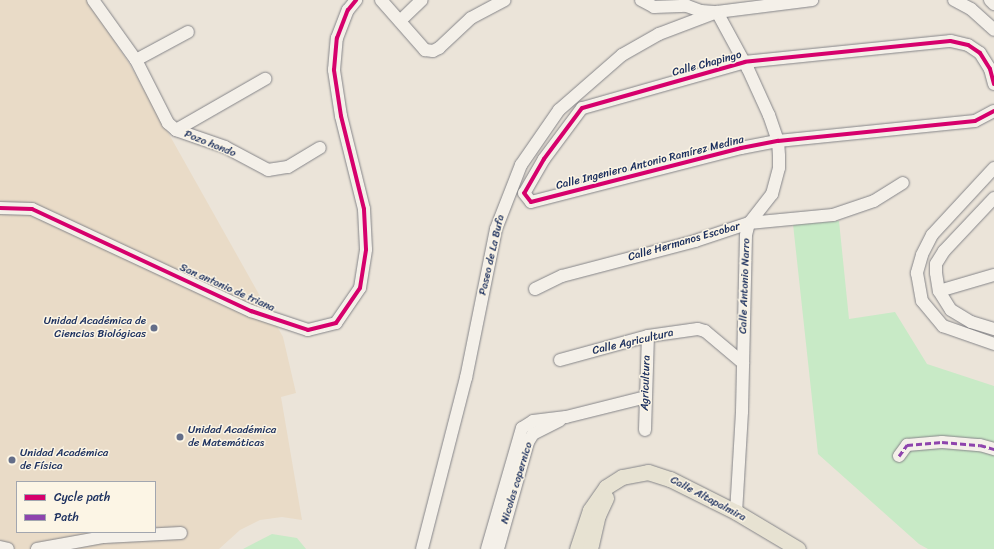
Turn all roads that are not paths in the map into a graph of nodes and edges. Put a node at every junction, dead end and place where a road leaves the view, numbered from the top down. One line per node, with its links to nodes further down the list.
1 (93, 0): 15 (street, Pozo hondo)
2 (356, 0): 27 (street, San antonio de triana)
3 (381, 0): 12 (street)
4 (422, 0): 12 (street)
5 (505, 0): 12 (street)
6 (641, 0): 11 (street)
7 (812, 0): 11 (street)
8 (954, 0): 13 (street)
9 (990, 0): 10 (street)
10 (994, 4)
11 (717, 12): 16 (street, Calle Antonio Narro); 48 (street, Paseo de La Bufa)
12 (400, 21)
13 (994, 30)
14 (188, 32): 15 (street)
15 (136, 60): 20 (street, Pozo hondo)
16 (745, 62): 18 (street, Calle Chapingo); 21 (street, Calle Antonio Narro); 26 (street, Calle Chapingo)
17 (265, 78): 20 (street)
18 (994, 84)
19 (991, 114): 21 (street, Calle Ingeniero Antonio Ramírez Medina)
20 (176, 130): 22 (street, Pozo hondo)
21 (778, 141): 26 (street, Calle Ingeniero Antonio Ramírez Medina); 28 (street, Calle Antonio Narro)
22 (320, 148)
23 (994, 168): 34 (street)
24 (903, 183): 28 (street, Calle Hermanos Escobar)
25 (994, 198): 31 (street)
26 (531, 202)
27 (0, 208)
28 (749, 223): 30 (street, Calle Hermanos Escobar); 36 (street, Calle Antonio Narro)
29 (994, 275): 31 (street)
30 (535, 289)
31 (939, 291): 32 (street)
32 (994, 329)
33 (648, 336): 35 (street, Calle Agricultura); 36 (street, Calle Agricultura); 37 (street, Agricultura)
34 (994, 344)
35 (560, 360)
36 (743, 363): 43 (street, Calle Antonio Narro)
37 (646, 397): 38 (street); 39 (street, Agricultura)
38 (566, 417): 49 (street, Nicolas copernico); 50 (street, Nicolas copernico)
39 (645, 430)
40 (994, 449): 41 (street)
41 (899, 456)
42 (614, 481): 43 (main road, Calle Altapalmira); 51 (main road); 52 (main road)
43 (736, 512): 53 (main road, Calle Altapalmira)
44 (181, 533): 47 (street)
45 (0, 547): 46 (street)
46 (8, 549)
47 (37, 549)
48 (422, 549)
49 (487, 549)
50 (498, 549)
51 (577, 549)
52 (590, 549)
53 (798, 549)

